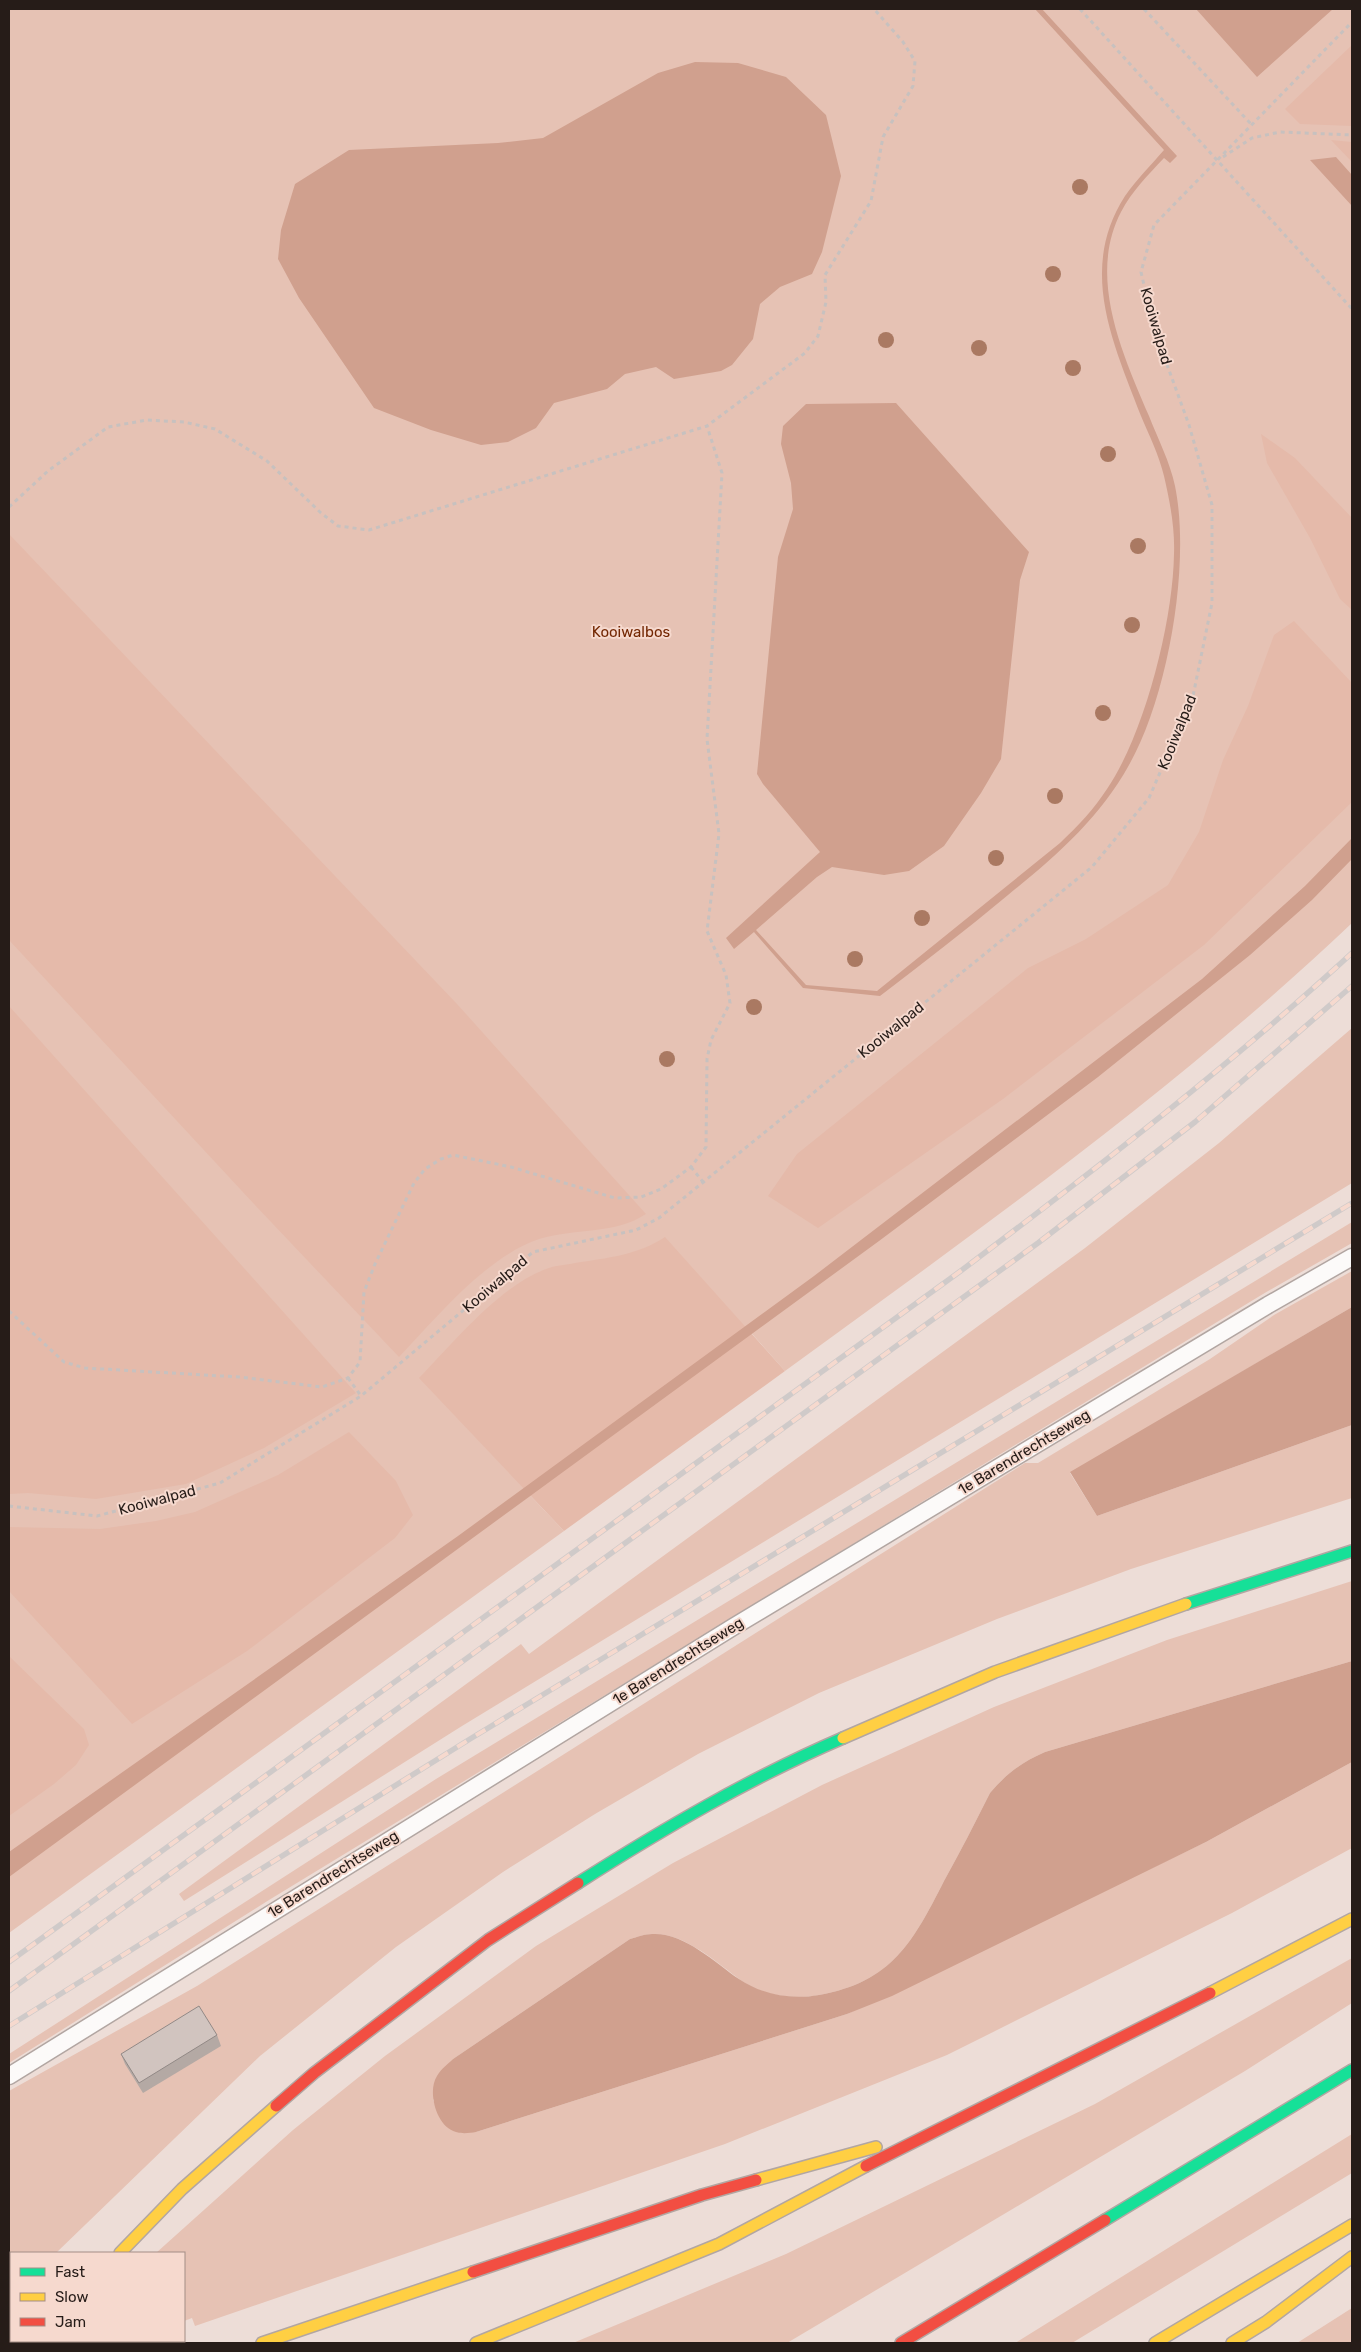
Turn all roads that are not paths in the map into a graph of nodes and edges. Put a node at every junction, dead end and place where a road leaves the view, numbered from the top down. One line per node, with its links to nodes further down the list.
1 (1352, 1256): 5 (lane, 1e Barendrechtseweg)
2 (1352, 1551): 8 (highway)
3 (1352, 1919): 6 (highway)
4 (1352, 2070): 12 (highway)
5 (9, 2076)
6 (926, 2134): 10 (highway); 11 (highway)
7 (1352, 2225): 13 (highway)
8 (121, 2252)
9 (1352, 2257): 14 (highway)
10 (262, 2343)
11 (476, 2343)
12 (901, 2343)
13 (1155, 2343)
14 (1232, 2343)

